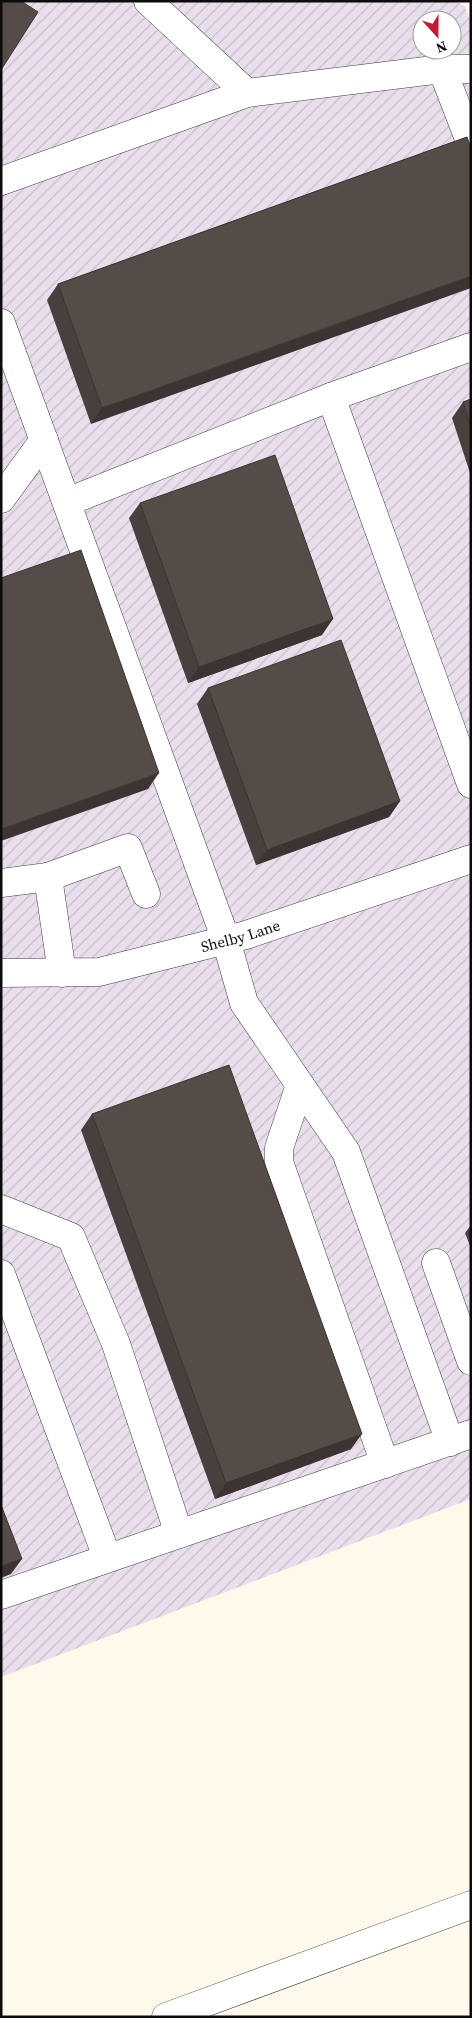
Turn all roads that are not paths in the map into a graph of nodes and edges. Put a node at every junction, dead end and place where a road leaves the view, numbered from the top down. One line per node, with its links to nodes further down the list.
1 (148, 1): 4 (street)
2 (442, 69): 3 (street); 4 (street); 5 (street)
3 (471, 69)
4 (247, 93): 6 (street)
5 (471, 144)
6 (1, 181)
7 (1, 324): 10 (street)
8 (471, 347): 9 (street)
9 (331, 397): 12 (street); 13 (street)
10 (44, 440): 11 (street); 12 (street)
11 (1, 499)
12 (66, 502): 18 (street)
13 (471, 784)
14 (471, 859): 18 (street, Shelby Lane)
15 (48, 877): 16 (street); 17 (street); 19 (street)
16 (1, 884)
17 (146, 894)
18 (226, 940): 19 (street, Shelby Lane); 21 (street)
19 (62, 973): 20 (street, Shelby Lane)
20 (1, 974)
21 (300, 1085): 26 (street); 27 (street)
22 (1, 1209): 28 (street)
23 (436, 1263): 25 (street)
24 (1, 1274): 29 (street)
25 (471, 1361)
26 (460, 1438): 27 (street)
27 (385, 1464): 28 (street)
28 (179, 1534): 29 (street)
29 (107, 1558): 30 (street)
30 (1, 1595)
31 (471, 1905): 32 (street)
32 (166, 2017)

